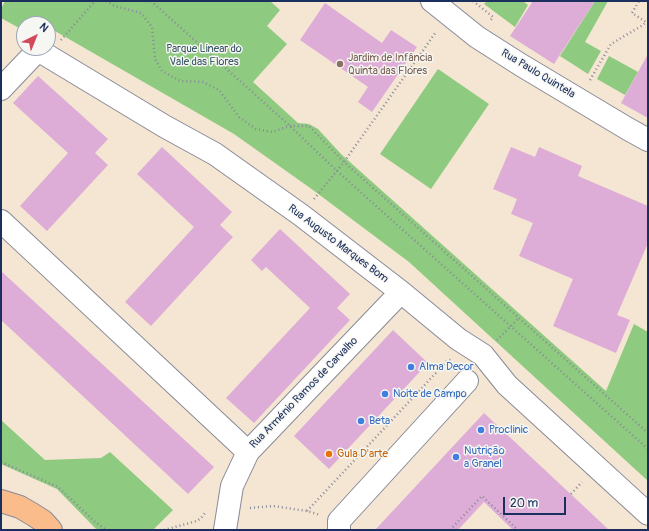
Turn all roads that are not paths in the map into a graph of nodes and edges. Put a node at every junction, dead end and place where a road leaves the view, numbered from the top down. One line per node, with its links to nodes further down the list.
1 (432, 1): 3 (street, Rua Paulo Quintela)
2 (1, 90): 5 (street, Rua Augusto Marques Bom)
3 (648, 140)
4 (1, 221): 9 (street)
5 (401, 292): 6 (street, Rua Augusto Marques Bom); 9 (street, Rua Arménio Ramos de Carvalho)
6 (458, 339): 7 (street); 8 (street, Rua Augusto Marques Bom)
7 (467, 381): 8 (street); 14 (street)
8 (507, 385): 11 (street, Rua Augusto Marques Bom)
9 (248, 452): 13 (street, Rua Arménio Ramos de Carvalho)
10 (1, 501): 12 (main road)
11 (648, 514)
12 (51, 530)
13 (225, 530)
14 (339, 530)

